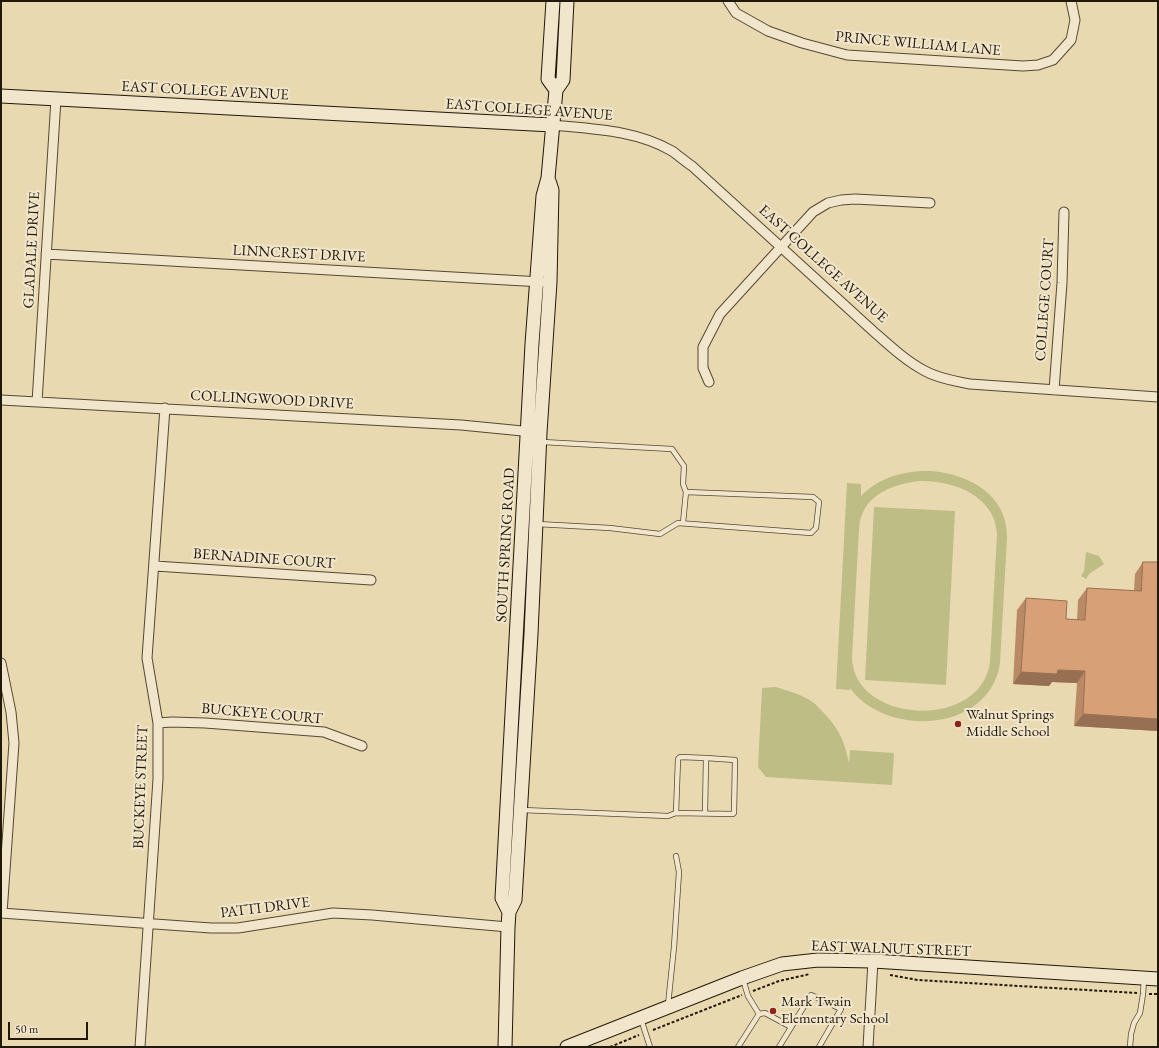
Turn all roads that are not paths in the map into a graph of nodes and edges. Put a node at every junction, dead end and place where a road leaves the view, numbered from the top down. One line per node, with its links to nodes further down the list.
1 (553, 1): 5 (main road)
2 (567, 1): 5 (main road)
3 (728, 1): 4 (street, PRINCE WILLIAM LANE)
4 (1071, 1)
5 (556, 90): 8 (main road, SOUTH SPRING ROAD)
6 (1, 96): 7 (main road, EAST COLLEGE AVENUE)
7 (56, 99): 8 (main road, EAST COLLEGE AVENUE); 13 (street, GLADALE DRIVE)
8 (552, 125): 9 (main road, SOUTH SPRING ROAD); 12 (street, EAST COLLEGE AVENUE)
9 (548, 178): 14 (main road, SOUTH SPRING ROAD); 15 (main road, SOUTH SPRING ROAD)
10 (930, 204): 12 (street)
11 (1064, 212): 17 (street, COLLEGE COURT)
12 (781, 247): 16 (street); 17 (street, EAST COLLEGE AVENUE)
13 (46, 254): 14 (street, LINNCREST DRIVE); 20 (street, GLADALE DRIVE)
14 (536, 282): 15 (street, LINNCREST DRIVE); 22 (main road, SOUTH SPRING ROAD)
15 (550, 282): 22 (main road, SOUTH SPRING ROAD)
16 (709, 382)
17 (1054, 390): 18 (street, EAST COLLEGE AVENUE)
18 (1158, 397)
19 (1, 400): 20 (street, COLLINGWOOD DRIVE)
20 (37, 402): 21 (street, COLLINGWOOD DRIVE)
21 (165, 408): 22 (street, COLLINGWOOD DRIVE); 26 (street, BUCKEYE STREET)
22 (536, 436): 23 (lane); 24 (main road, SOUTH SPRING ROAD)
23 (686, 492): 25 (lane); 25 (lane)
24 (532, 521): 25 (lane); 32 (main road, SOUTH SPRING ROAD); 33 (main road, SOUTH SPRING ROAD)
25 (683, 523)
26 (155, 566): 27 (street, BERNADINE COURT); 29 (street, BUCKEYE STREET)
27 (371, 580)
28 (1, 663): 38 (street)
29 (158, 723): 30 (street, BUCKEYE COURT); 39 (street, BUCKEYE STREET)
30 (362, 746)
31 (706, 758): 34 (lane); 35 (lane); 35 (lane)
32 (507, 809): 33 (main road); 37 (main road, SOUTH SPRING ROAD)
33 (520, 810): 34 (lane); 37 (main road, SOUTH SPRING ROAD)
34 (676, 812): 35 (lane)
35 (705, 813)
36 (676, 856): 45 (lane)
37 (509, 912): 40 (main road, SOUTH SPRING ROAD)
38 (2, 913): 39 (street, PATTI DRIVE)
39 (148, 924): 40 (street, PATTI DRIVE); 49 (street, BUCKEYE STREET)
40 (508, 927): 50 (main road, SOUTH SPRING ROAD)
41 (873, 961): 42 (main road, EAST WALNUT STREET); 43 (main road, EAST WALNUT STREET); 56 (street)
42 (742, 978): 45 (main road, EAST WALNUT STREET); 46 (lane)
43 (1144, 978): 44 (main road, EAST WALNUT STREET); 57 (lane)
44 (1158, 979)
45 (668, 1007): 47 (main road, EAST WALNUT STREET)
46 (759, 1014): 48 (lane); 53 (lane)
47 (640, 1018): 51 (main road, EAST WALNUT STREET); 52 (lane)
48 (791, 1027): 54 (lane); 55 (lane)
49 (140, 1047)
50 (505, 1047)
51 (567, 1047)
52 (650, 1047)
53 (738, 1047)
54 (779, 1047)
55 (819, 1047)
56 (868, 1047)
57 (1130, 1047)

